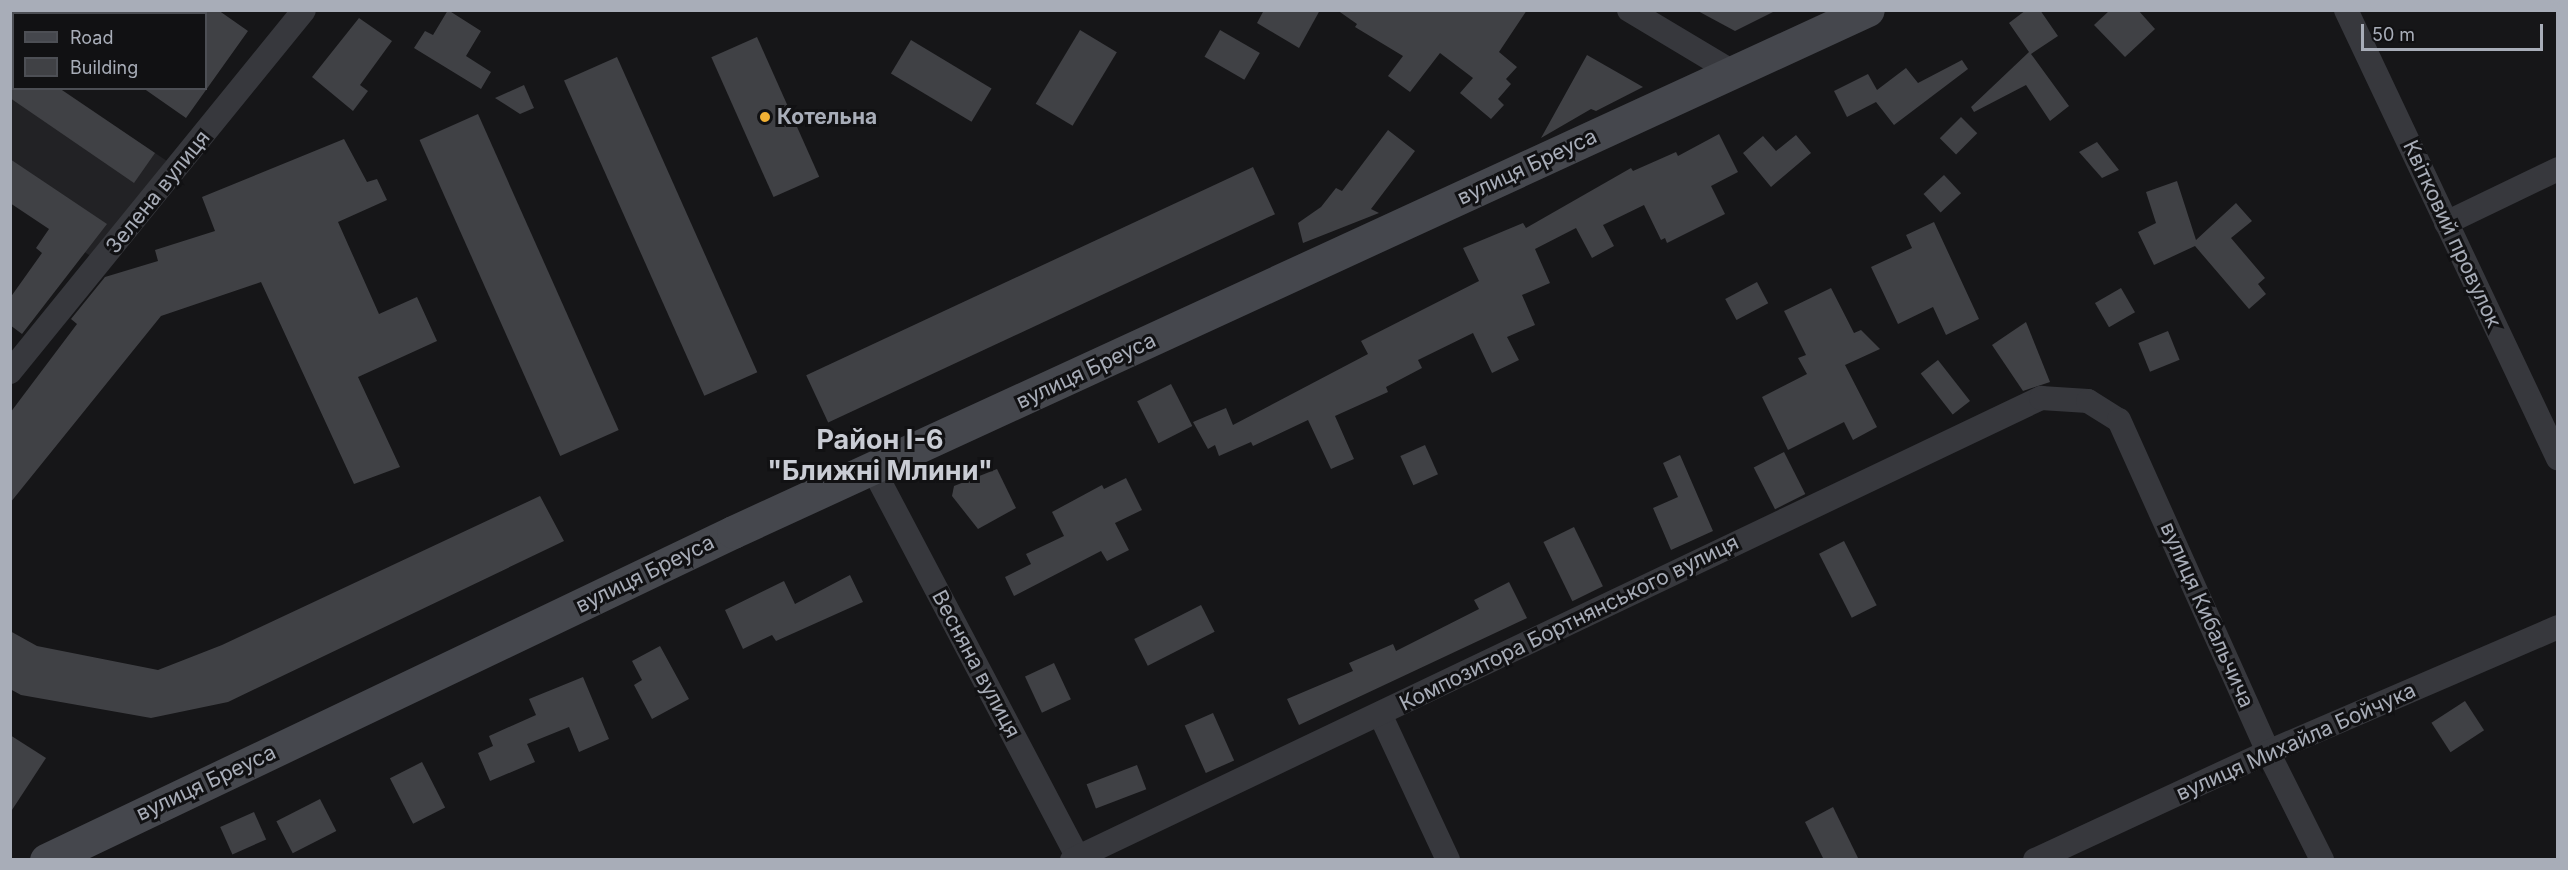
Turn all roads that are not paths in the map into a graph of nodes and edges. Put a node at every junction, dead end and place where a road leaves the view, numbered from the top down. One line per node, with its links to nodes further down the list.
1 (304, 10): 8 (street, Зелена вулиця)
2 (1629, 10): 5 (street)
3 (1868, 10): 5 (street, вулиця Бреуса)
4 (2346, 10): 7 (street, Квітковий провулок)
5 (1731, 71): 11 (street, вулиця Бреуса)
6 (2558, 169): 7 (street)
7 (2446, 223): 10 (street, Квітковий провулок)
8 (10, 372)
9 (2068, 398): 13 (street, Композитора Бортнянського вулиця); 14 (street, вулиця Кибальчича)
10 (2558, 458)
11 (873, 470): 15 (street, Весняна вулиця); 16 (street, вулиця Бреуса)
12 (2558, 627): 14 (street, вулиця Михайла Бойчука)
13 (1380, 714): 15 (street, Композитора Бортнянського вулиця); 17 (street)
14 (2268, 752): 18 (street, вулиця Михайла Бойчука); 19 (street, вулиця Кибальчича)
15 (1076, 858)
16 (46, 860)
17 (1448, 860)
18 (2036, 860)
19 (2322, 860)

